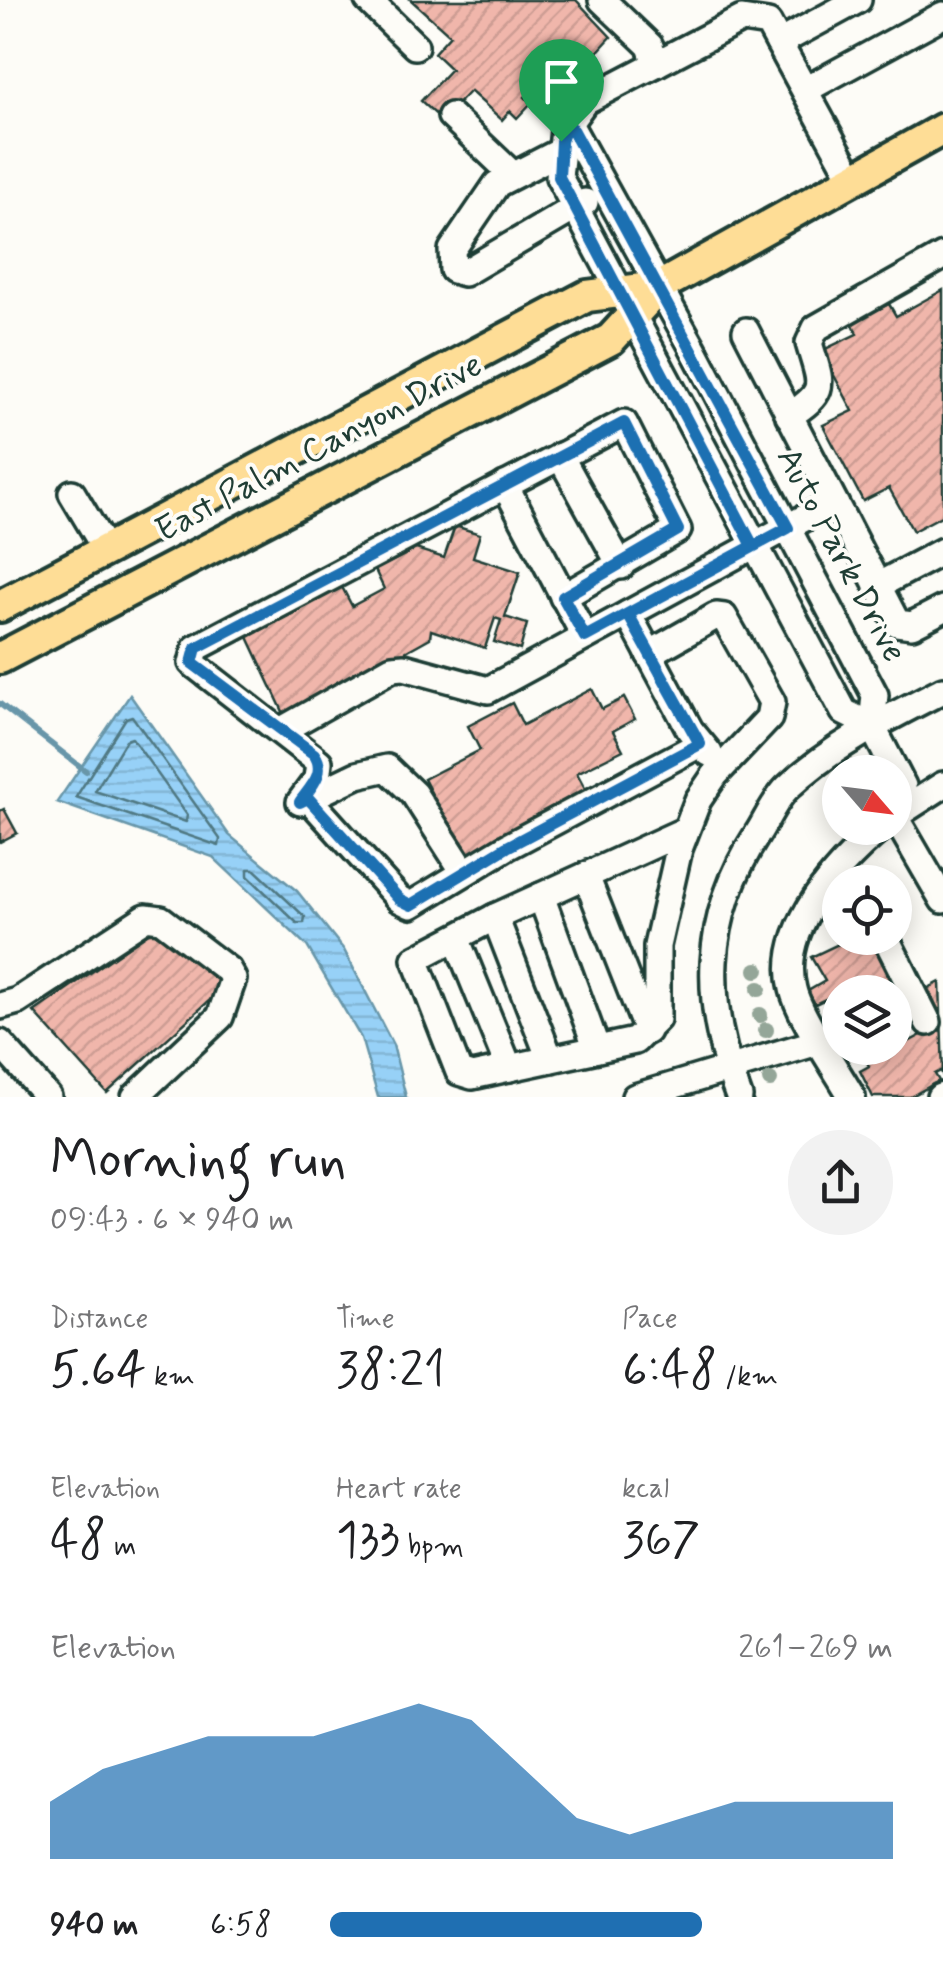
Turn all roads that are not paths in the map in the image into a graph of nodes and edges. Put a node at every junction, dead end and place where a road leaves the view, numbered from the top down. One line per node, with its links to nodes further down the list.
1 (368, 0): 7 (street)
2 (602, 0): 8 (street)
3 (858, 0): 6 (street)
4 (759, 10): 6 (street); 8 (street)
5 (943, 15): 9 (street)
6 (780, 44): 9 (street)
7 (415, 46)
8 (656, 64): 11 (street)
9 (804, 90): 15 (street)
10 (451, 116): 14 (street)
11 (568, 122): 13 (street); 16 (street, Auto Park Drive)
12 (943, 129): 15 (main road, East Palm Canyon Drive)
13 (561, 151): 14 (street); 17 (street, Auto Park Drive)
14 (514, 176): 17 (street)
15 (853, 179): 19 (main road, East Palm Canyon Drive)
16 (607, 189): 17 (street); 19 (street, Auto Park Drive)
17 (575, 208): 20 (street, Auto Park Drive)
18 (943, 256): 23 (street)
19 (659, 287): 20 (main road, East Palm Canyon Drive); 21 (main road, East Palm Canyon Drive); 28 (street, Auto Park Drive)
20 (618, 289): 21 (street, Auto Park Drive); 30 (main road, East Palm Canyon Drive)
21 (633, 317): 29 (street, Auto Park Drive); 40 (main road, East Palm Canyon Drive)
22 (746, 331): 23 (street)
23 (789, 416): 27 (street)
24 (560, 456): 25 (street); 32 (street); 32 (street)
25 (506, 485): 34 (street); 43 (street)
26 (72, 493): 30 (street)
27 (834, 502): 28 (street); 33 (street)
28 (788, 528): 29 (street); 42 (street, Auto Park Drive)
29 (753, 546): 37 (street); 42 (street, Auto Park Drive)
30 (106, 550): 35 (main road, East Palm Canyon Drive)
31 (943, 551): 33 (street)
32 (620, 566): 34 (street)
33 (877, 586): 36 (street)
34 (563, 597): 38 (street)
35 (4, 604)
36 (943, 609)
37 (628, 614): 38 (street); 39 (street)
38 (585, 637): 43 (street)
39 (650, 654): 44 (street); 46 (street)
40 (0, 658)
41 (943, 690): 42 (street)
42 (872, 726): 45 (street); 68 (street)
43 (282, 730): 48 (street)
44 (700, 744): 46 (street); 52 (street)
45 (887, 755)
46 (724, 766): 50 (street)
47 (943, 785): 49 (street)
48 (308, 798): 52 (street); 52 (street)
49 (912, 805)
50 (686, 830): 53 (street); 62 (street)
51 (912, 841): 56 (street)
52 (464, 872)
53 (586, 876): 55 (street); 62 (street)
54 (822, 890): 63 (street)
55 (541, 896): 57 (street); 65 (street)
56 (943, 900)
57 (495, 917): 58 (street); 66 (street)
58 (456, 938): 67 (street); 67 (street)
59 (894, 955): 61 (street)
60 (0, 1006): 71 (street)
61 (928, 1022)
62 (648, 1031): 65 (street)
63 (821, 1041): 68 (street); 74 (street)
64 (0, 1043): 70 (street)
65 (597, 1049): 66 (street)
66 (550, 1060): 67 (street)
67 (509, 1068)
68 (729, 1070): 69 (street); 73 (street)
69 (662, 1094): 72 (street)
70 (48, 1097)
71 (135, 1097)
72 (635, 1097)
73 (739, 1097)
74 (852, 1097)

